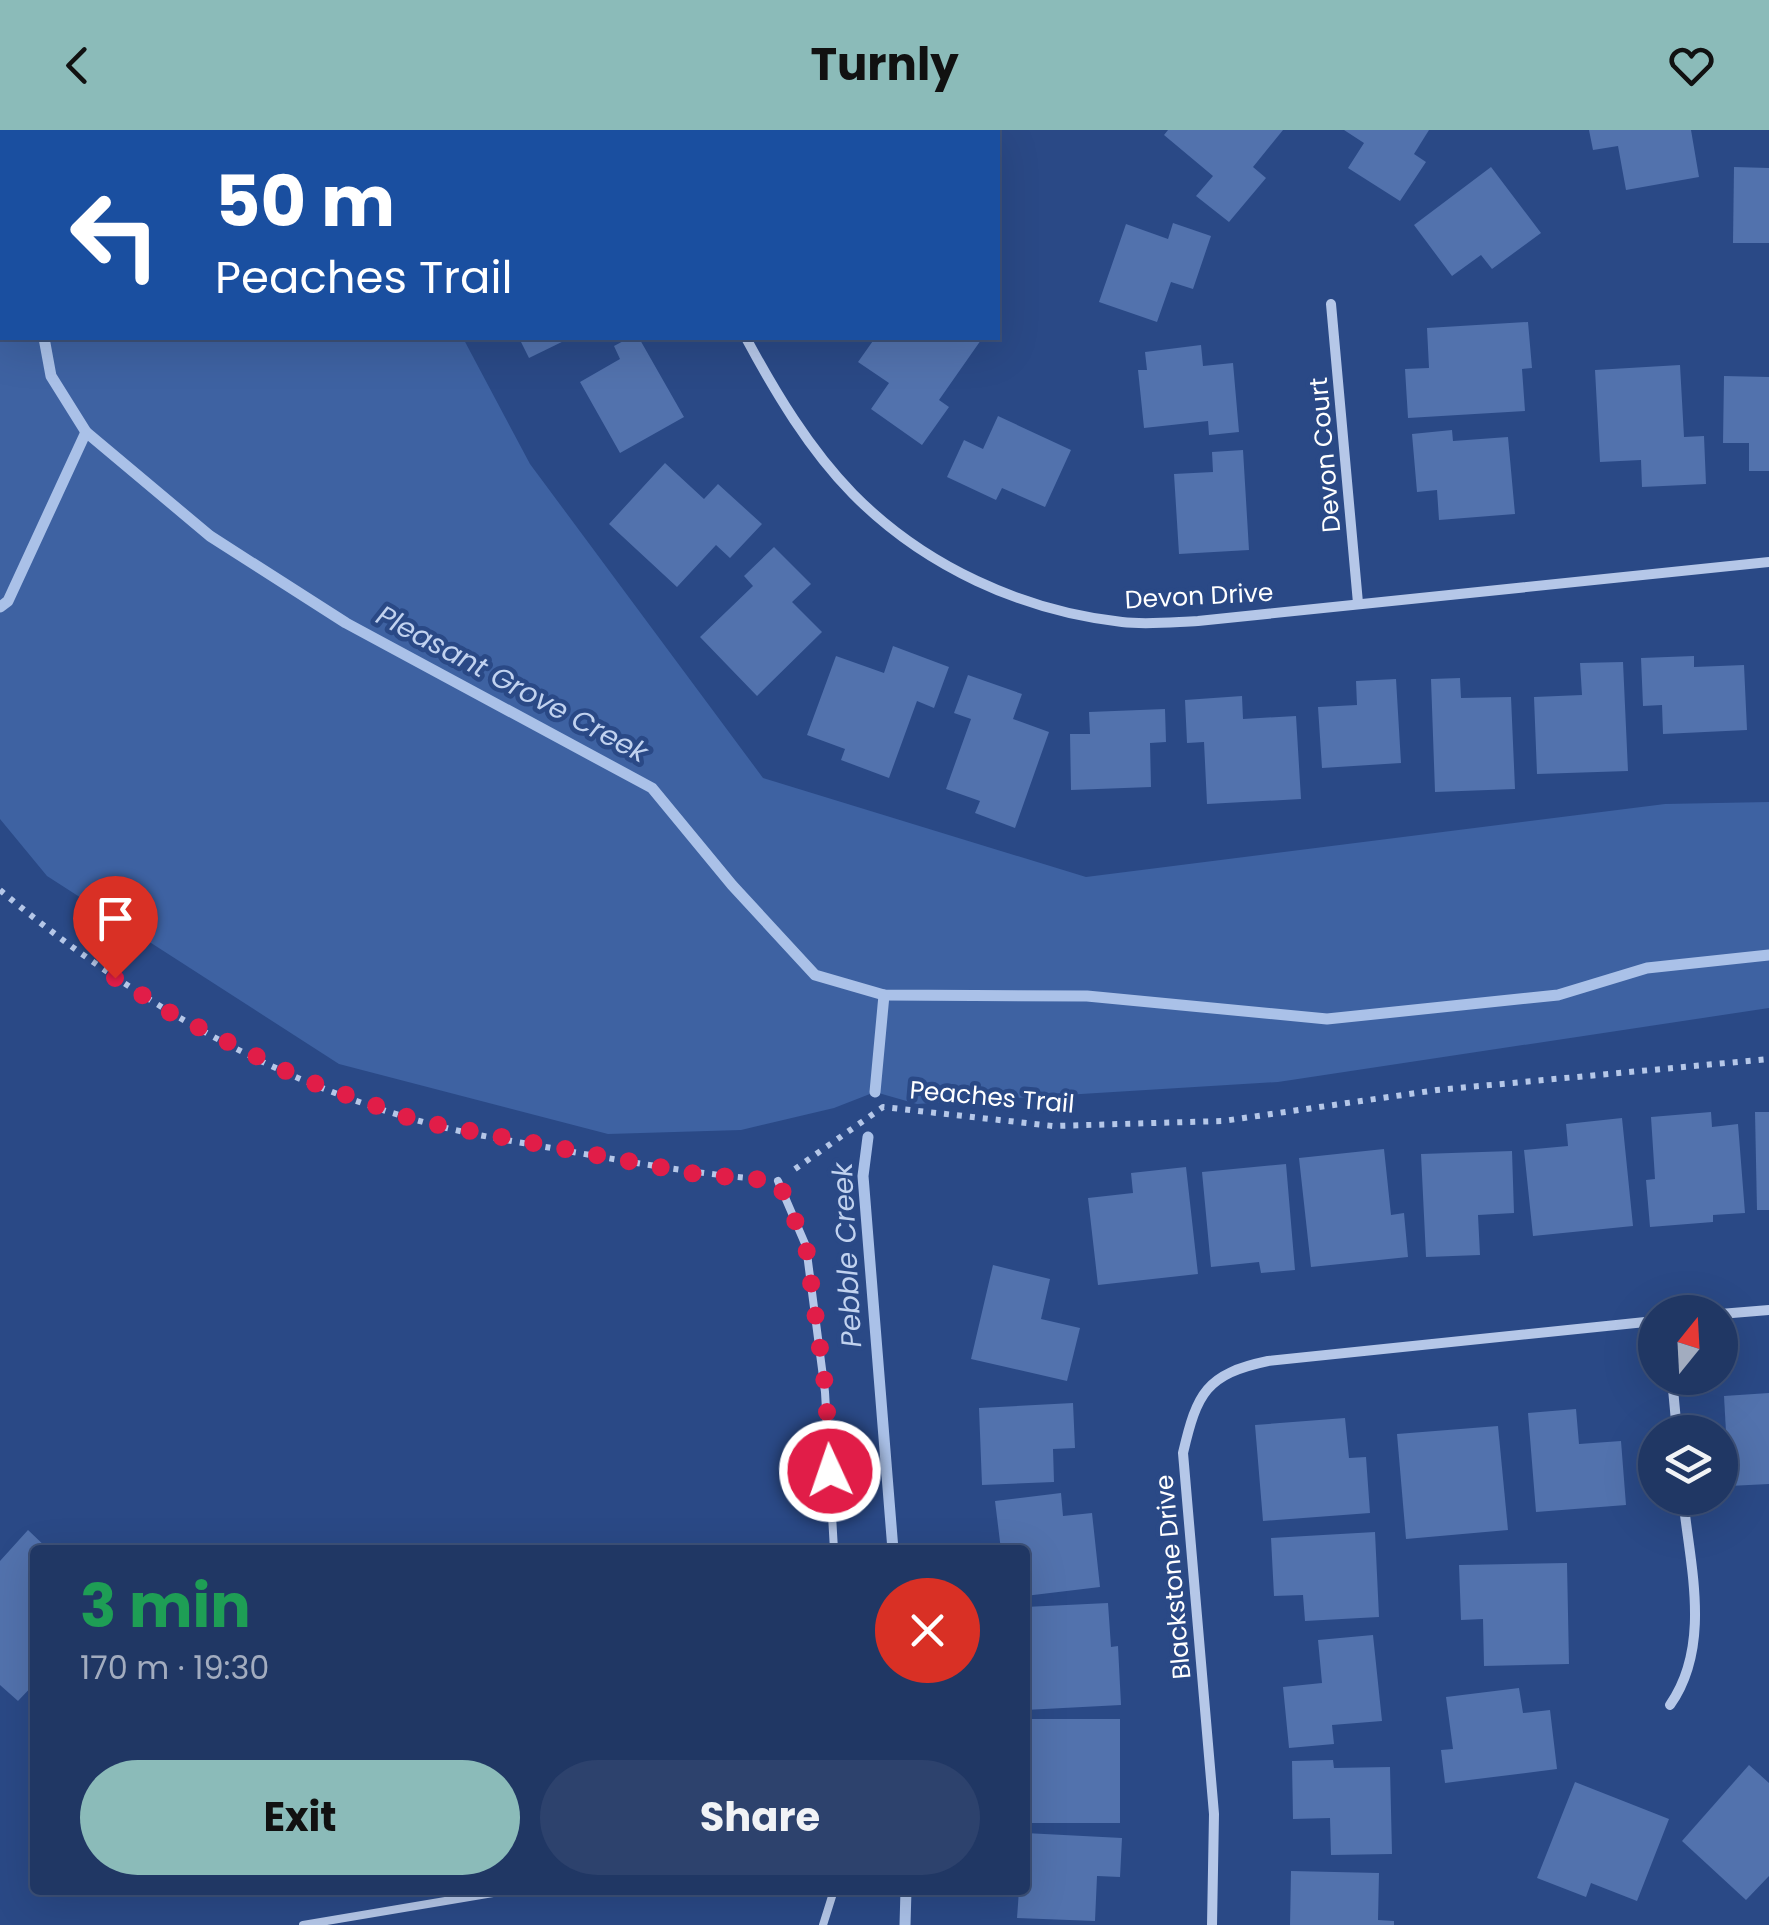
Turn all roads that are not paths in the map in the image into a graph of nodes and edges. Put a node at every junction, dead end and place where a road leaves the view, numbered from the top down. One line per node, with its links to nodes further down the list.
1 (1332, 304): 4 (street, Devon Court)
2 (747, 340): 4 (street, Devon Drive)
3 (1769, 562): 4 (street, Devon Drive)
4 (1358, 602)
5 (778, 1181): 10 (lane)
6 (1769, 1310): 7 (street)
7 (1738, 1313)
8 (1638, 1323): 16 (street, Blackstone Drive)
9 (1685, 1515): 11 (street)
10 (834, 1545)
11 (1670, 1705)
12 (482, 1895): 14 (lane)
13 (832, 1895): 15 (lane)
14 (303, 1925)
15 (823, 1925)
16 (1212, 1925)

